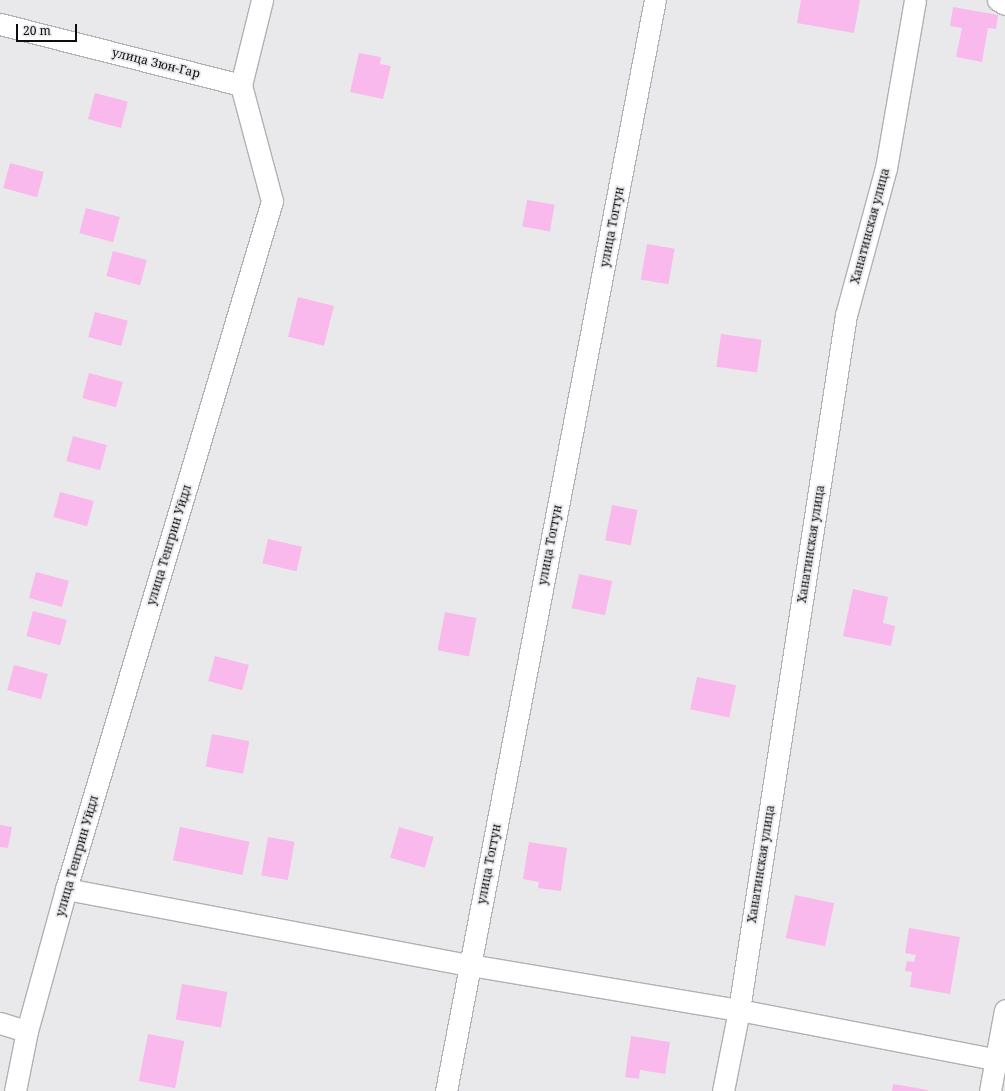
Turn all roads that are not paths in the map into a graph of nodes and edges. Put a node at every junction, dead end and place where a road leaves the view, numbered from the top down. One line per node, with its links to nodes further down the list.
1 (262, 0): 7 (street, улица Тенгрин Уйдл)
2 (655, 0): 9 (street, улица Тогтун)
3 (915, 0): 10 (street, Ханатинская улица)
4 (998, 0): 5 (street)
5 (1005, 4)
6 (0, 24): 7 (street, улица Зюн-Гар)
7 (241, 85): 8 (street, улица Тенгрин Уйдл)
8 (66, 889): 9 (street); 13 (street, улица Тенгрин Уйдл)
9 (470, 965): 10 (street); 16 (street, улица Тогтун)
10 (739, 1010): 14 (street); 17 (street, Ханатинская улица)
11 (1005, 1010): 14 (street)
12 (0, 1023): 13 (street)
13 (28, 1031): 15 (street, улица Тенгрин Уйдл)
14 (1000, 1060): 18 (street)
15 (15, 1091)
16 (446, 1091)
17 (723, 1091)
18 (990, 1091)

